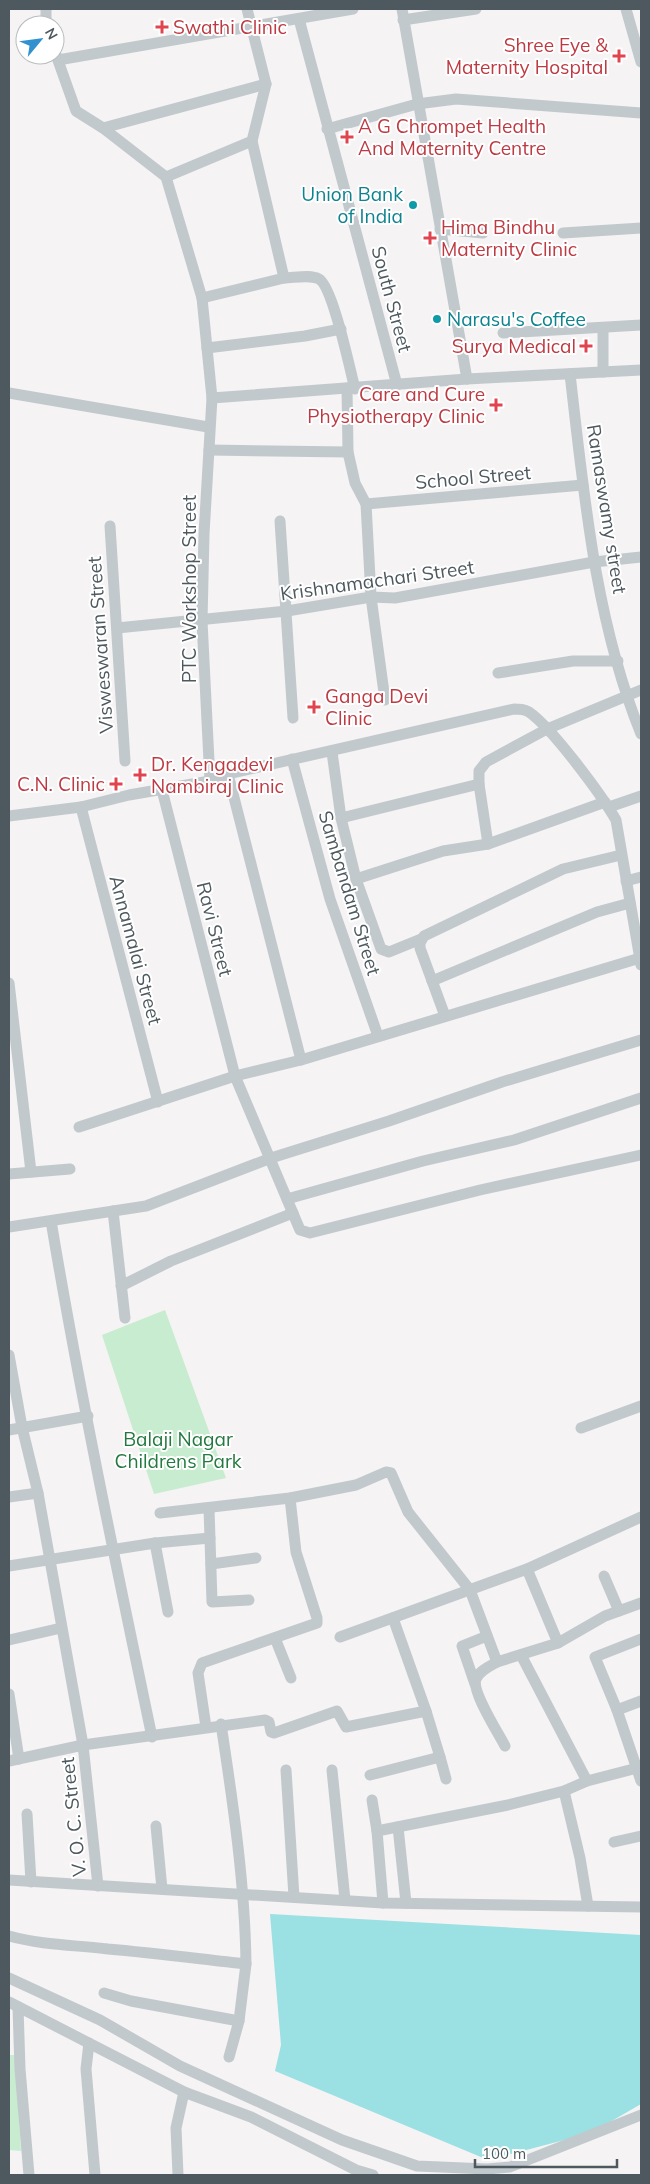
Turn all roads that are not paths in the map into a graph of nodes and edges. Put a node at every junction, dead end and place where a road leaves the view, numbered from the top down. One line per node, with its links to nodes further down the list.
1 (248, 9): 7 (street)
2 (353, 9): 6 (street)
3 (476, 9): 5 (street)
4 (626, 9): 9 (street)
5 (402, 14): 12 (street)
6 (299, 19): 7 (street); 15 (street, South Street)
7 (252, 25): 8 (street); 11 (street)
8 (65, 55)
9 (641, 62)
10 (59, 65): 14 (street)
11 (266, 84): 14 (street); 16 (street)
12 (417, 104): 13 (street); 15 (street); 19 (street)
13 (641, 113)
14 (103, 128): 17 (street)
15 (327, 128): 33 (street, South Street)
16 (252, 141): 17 (street); 22 (street)
17 (166, 177): 23 (street, PTC Workshop Street)
18 (641, 228): 21 (street)
19 (440, 229): 20 (street); 32 (street)
20 (483, 233)
21 (564, 233)
22 (284, 278): 23 (street); 25 (street)
23 (202, 298): 28 (street, PTC Workshop Street)
24 (641, 325): 26 (street)
25 (341, 328): 28 (street); 34 (street)
26 (603, 328): 27 (street); 30 (street)
27 (503, 332)
28 (207, 348): 36 (street, PTC Workshop Street)
29 (641, 370): 30 (street)
30 (603, 372): 31 (street)
31 (570, 374): 32 (street); 40 (street, Ramaswamy street)
32 (467, 379): 33 (street)
33 (397, 385): 34 (street)
34 (351, 388): 36 (street); 39 (street)
35 (9, 393): 37 (street)
36 (212, 398): 37 (street, PTC Workshop Street)
37 (208, 427): 38 (street, PTC Workshop Street)
38 (209, 450): 39 (street); 48 (street, PTC Workshop Street)
39 (348, 452): 41 (street)
40 (583, 485): 41 (street, School Street); 45 (street, Ramaswamy street)
41 (366, 504): 46 (street)
42 (280, 521): 47 (street)
43 (110, 526): 49 (street, Visweswaran Street)
44 (641, 557): 45 (street, Krishnamachari Street)
45 (594, 562): 46 (street, Krishnamachari Street); 50 (street, Ramaswamy street)
46 (371, 597): 47 (street, Krishnamachari Street); 54 (street)
47 (287, 611): 48 (street, Krishnamachari Street); 55 (street)
48 (202, 621): 49 (street, Krishnamachari Street); 62 (street, PTC Workshop Street)
49 (117, 628): 60 (street, Visweswaran Street)
50 (618, 661): 51 (street); 53 (street, Ramaswamy street)
51 (498, 673)
52 (641, 690): 53 (street)
53 (626, 697): 56 (street); 57 (street, Ramaswamy street)
54 (385, 700)
55 (293, 718)
56 (547, 729): 58 (street); 63 (street); 66 (street)
57 (641, 734)
58 (332, 752): 59 (street); 69 (street)
59 (292, 759): 61 (street); 82 (street, Sambandam Street)
60 (125, 761)
61 (228, 774): 62 (street); 84 (street)
62 (210, 781): 64 (street)
63 (479, 784): 69 (street); 70 (street)
64 (162, 790): 67 (street); 85 (street, Ravi Street)
65 (641, 796): 66 (street)
66 (607, 805): 70 (street); 71 (street)
67 (81, 807): 68 (street); 87 (street, Annamalai Street)
68 (9, 816)
69 (341, 818): 73 (street)
70 (488, 844): 73 (street)
71 (621, 854): 74 (street); 76 (street)
72 (641, 877): 74 (street)
73 (356, 879): 76 (street)
74 (626, 881): 75 (street)
75 (630, 903): 77 (street); 78 (street)
76 (421, 939): 78 (street)
77 (641, 962): 81 (street)
78 (432, 981): 81 (street)
79 (9, 983): 80 (street)
80 (10, 1003): 92 (street)
81 (445, 1016): 82 (street)
82 (378, 1036): 84 (street)
83 (641, 1040): 90 (street)
84 (301, 1060): 85 (street)
85 (235, 1076): 87 (street); 90 (street, Ravi Street)
86 (641, 1098): 94 (street)
87 (158, 1102): 88 (street)
88 (79, 1127)
89 (641, 1155): 96 (street, Ravi Street)
90 (271, 1158): 94 (street, Ravi Street); 95 (street)
91 (70, 1169): 92 (street)
92 (31, 1172): 93 (street)
93 (9, 1174)
94 (287, 1199): 96 (street, Ravi Street)
95 (113, 1211): 97 (street); 99 (street)
96 (293, 1213): 99 (street)
97 (51, 1221): 98 (street); 103 (street)
98 (9, 1227)
99 (121, 1286): 100 (street)
100 (125, 1318)
101 (9, 1356): 104 (street, V. O. C. Street)
102 (641, 1406): 105 (street)
103 (88, 1416): 104 (street); 115 (street)
104 (22, 1427): 106 (street); 107 (street, V. O. C. Street)
105 (581, 1428)
106 (9, 1430)
107 (38, 1493): 108 (street); 117 (street, V. O. C. Street)
108 (9, 1498)
109 (290, 1498): 110 (street); 122 (street); 131 (street)
110 (209, 1508): 111 (street); 113 (street)
111 (160, 1513)
112 (641, 1517): 120 (street)
113 (210, 1538): 114 (street); 118 (street)
114 (155, 1543): 115 (street); 126 (street)
115 (113, 1550): 117 (street); 145 (street)
116 (256, 1558): 118 (street)
117 (49, 1560): 119 (street); 128 (street, V. O. C. Street)
118 (211, 1564): 123 (street)
119 (9, 1566)
120 (527, 1569): 122 (street); 134 (street)
121 (604, 1576): 125 (street)
122 (470, 1590): 127 (street); 129 (street)
123 (249, 1600)
124 (641, 1603): 125 (street)
125 (619, 1611): 134 (street)
126 (168, 1612)
127 (394, 1618): 130 (street); 142 (street)
128 (61, 1628): 133 (street); 146 (street, V. O. C. Street)
129 (487, 1636): 136 (street); 138 (street)
130 (340, 1637)
131 (275, 1638): 137 (street); 144 (street)
132 (641, 1639): 141 (street)
133 (9, 1640)
134 (558, 1643): 135 (street)
135 (521, 1655): 136 (street); 155 (street)
136 (497, 1662): 138 (street)
137 (291, 1678)
138 (475, 1684): 147 (street)
139 (9, 1694): 149 (street)
140 (641, 1701): 141 (street)
141 (617, 1710): 150 (street)
142 (426, 1711): 143 (street); 148 (street)
143 (221, 1724): 144 (street); 169 (street)
144 (206, 1727): 145 (street)
145 (152, 1737): 146 (street)
146 (83, 1746): 149 (street); 167 (street, V. O. C. Street)
147 (505, 1746)
148 (440, 1757): 153 (street); 154 (street)
149 (14, 1760)
150 (639, 1768): 155 (street); 156 (street)
151 (286, 1770): 170 (street)
152 (332, 1770): 171 (street)
153 (370, 1776)
154 (446, 1779)
155 (587, 1781): 157 (street)
156 (641, 1781)
157 (564, 1791): 161 (street); 174 (street)
158 (372, 1800): 162 (street)
159 (26, 1814): 166 (street)
160 (156, 1826): 168 (street)
161 (398, 1827): 162 (street); 173 (street)
162 (377, 1831): 172 (street)
163 (641, 1836): 164 (street)
164 (614, 1842)
165 (9, 1880): 166 (street)
166 (31, 1882): 167 (street)
167 (98, 1886): 168 (street)
168 (162, 1890): 169 (street)
169 (241, 1894): 170 (street); 177 (street)
170 (294, 1897): 171 (street)
171 (345, 1900): 172 (street)
172 (383, 1903): 173 (street)
173 (406, 1903): 174 (street)
174 (588, 1906): 175 (street)
175 (641, 1907)
176 (9, 1936): 177 (street)
177 (246, 1964): 181 (street)
178 (9, 1978): 185 (street)
179 (104, 1993): 181 (street)
180 (13, 2004): 182 (street); 186 (street)
181 (239, 2020): 183 (street)
182 (89, 2043): 184 (street); 187 (street)
183 (229, 2057)
184 (184, 2092): 188 (street); 189 (street)
185 (641, 2115)
186 (29, 2175)
187 (95, 2175)
188 (178, 2175)
189 (372, 2175)

